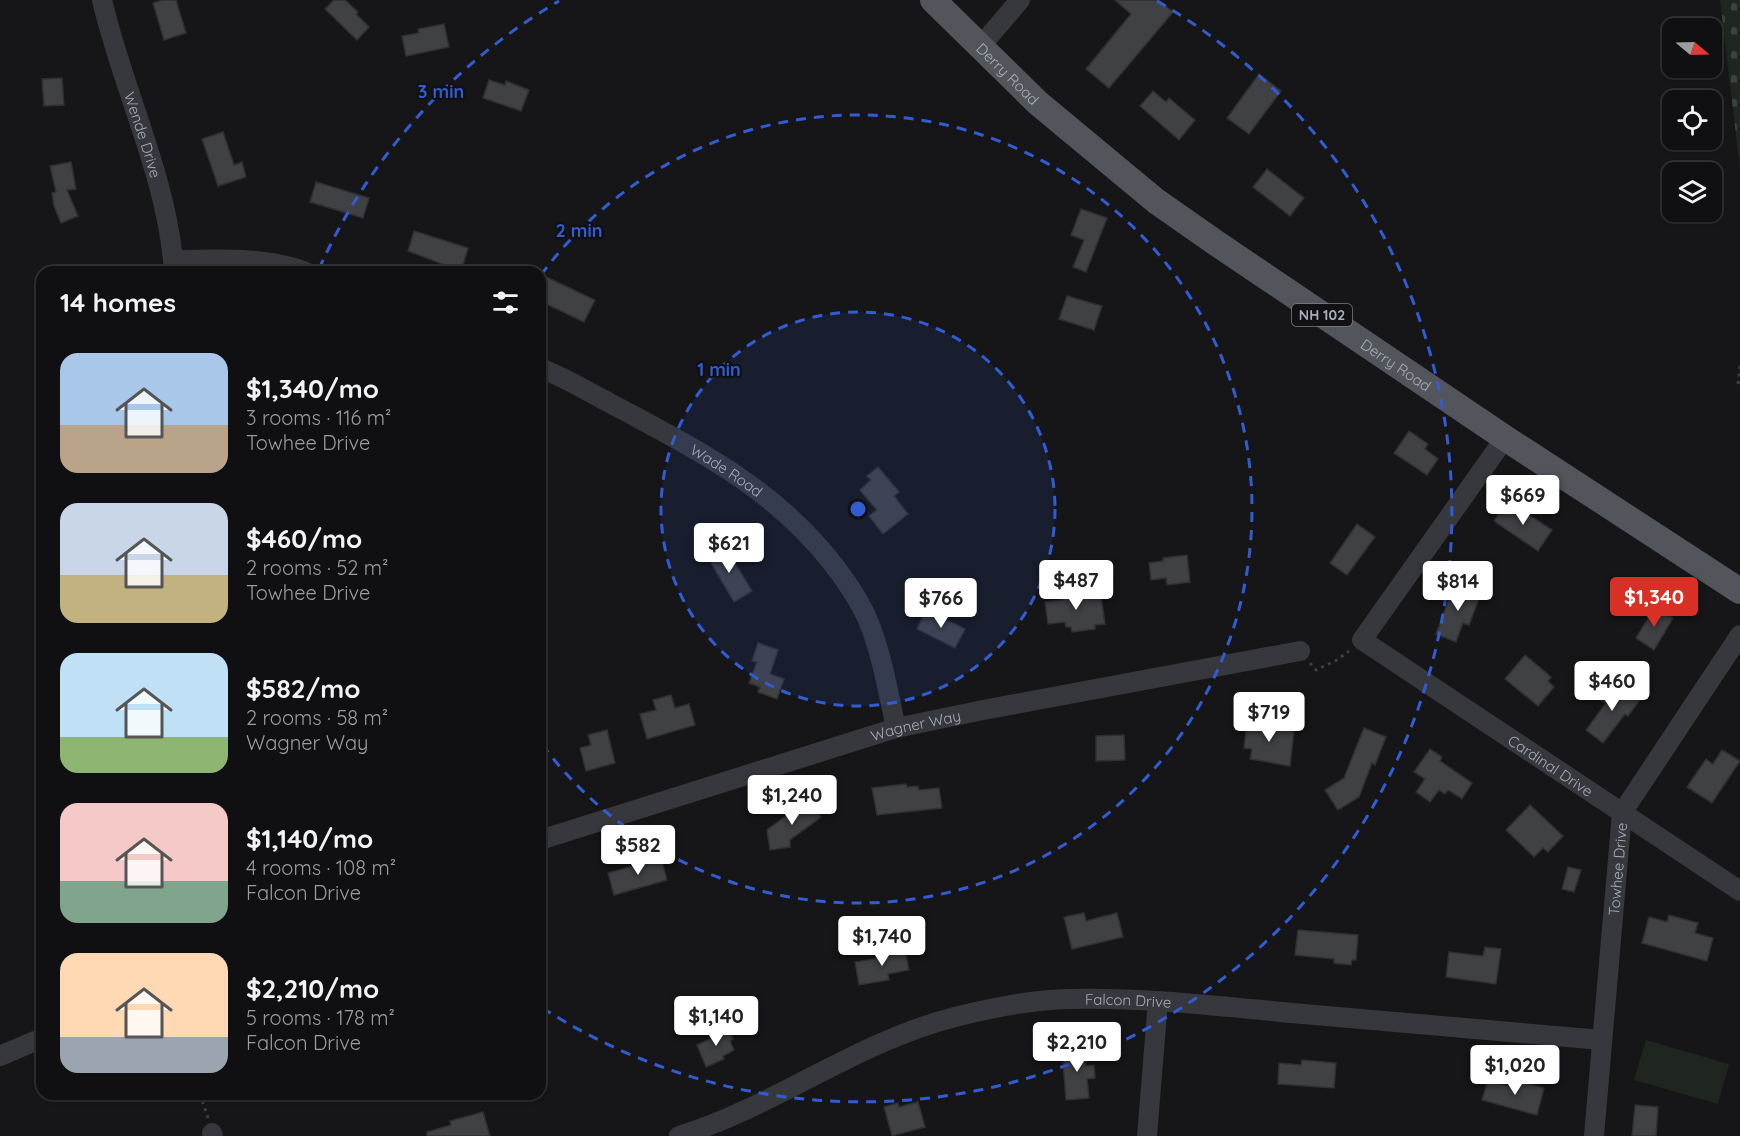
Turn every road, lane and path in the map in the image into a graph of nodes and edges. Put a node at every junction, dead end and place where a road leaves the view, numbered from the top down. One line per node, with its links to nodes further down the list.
1 (102, 0): 5 (street, Wende Drive)
2 (933, 0): 4 (main road, Derry Road / NH 102)
3 (1020, 0): 4 (street)
4 (980, 47): 10 (main road, Derry Road / NH 102)
5 (173, 266): 6 (street)
6 (287, 266)
7 (1740, 366): 9 (path)
8 (546, 371): 15 (street, Wade Road)
9 (1738, 384)
10 (1505, 438): 11 (main road, Derry Road / NH 102); 13 (street)
11 (1740, 591)
12 (1740, 635): 16 (street, Towhee Drive)
13 (1362, 640): 14 (path); 16 (street, Cardinal Drive)
14 (1300, 651): 15 (street, Wagner Way)
15 (896, 728): 17 (street, Wagner Way)
16 (1622, 813): 18 (street, Cardinal Drive); 20 (street, Towhee Drive)
17 (546, 838)
18 (1740, 891)
19 (1158, 1001): 20 (street, Falcon Drive); 25 (street, Falcon Drive); 26 (street)
20 (1602, 1040): 27 (street, Towhee Drive)
21 (36, 1041): 22 (street)
22 (0, 1056)
23 (202, 1100): 24 (path)
24 (213, 1134)
25 (680, 1136)
26 (1147, 1136)
27 (1594, 1136)

